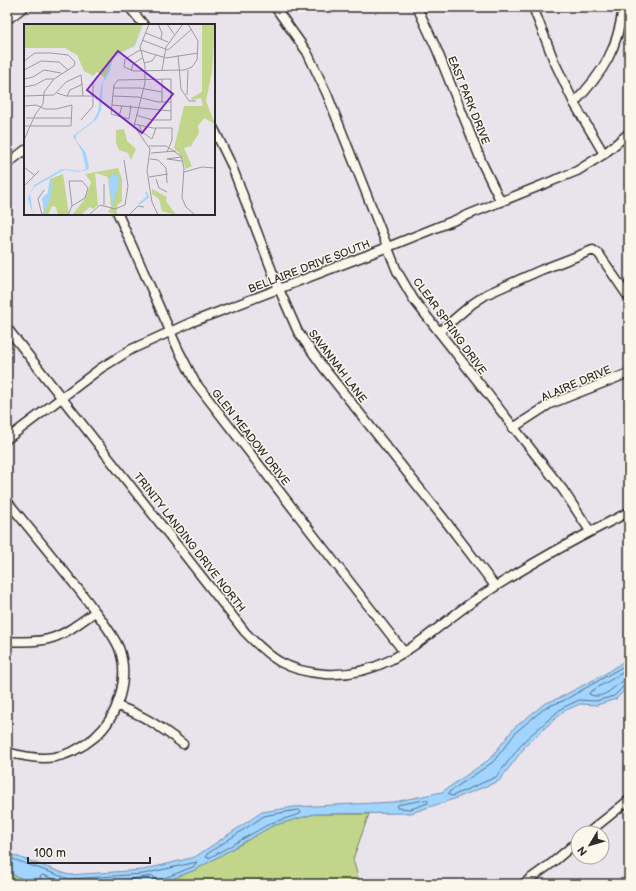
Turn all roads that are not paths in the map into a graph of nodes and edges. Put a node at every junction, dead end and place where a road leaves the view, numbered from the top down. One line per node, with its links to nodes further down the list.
1 (24, 7): 7 (street)
2 (129, 7): 8 (street)
3 (275, 7): 17 (street, CLEAR SPRING DRIVE)
4 (417, 7): 15 (street, EAST PARK DRIVE)
5 (533, 7): 9 (street)
6 (623, 7): 9 (street)
7 (7, 20)
8 (143, 24)
9 (574, 103): 13 (street)
10 (215, 131): 18 (street, SAVANNAH LANE)
11 (629, 133): 13 (street, BELLAIRE DRIVE SOUTH)
12 (24, 151): 14 (street)
13 (604, 154): 15 (street, BELLAIRE DRIVE SOUTH)
14 (7, 164)
15 (501, 202): 17 (street, BELLAIRE DRIVE SOUTH)
16 (118, 215): 21 (street, GLEN MEADOW DRIVE)
17 (388, 247): 18 (street, BELLAIRE DRIVE SOUTH); 22 (street, CLEAR SPRING DRIVE)
18 (279, 289): 21 (street, BELLAIRE DRIVE SOUTH); 30 (street, SAVANNAH LANE)
19 (629, 298): 22 (street)
20 (7, 328): 24 (street, TRINITY LANDING DRIVE NORTH)
21 (170, 332): 24 (street, BELLAIRE DRIVE SOUTH); 33 (street, GLEN MEADOW DRIVE)
22 (439, 332): 25 (street, CLEAR SPRING DRIVE)
23 (629, 372): 25 (street, ALAIRE DRIVE)
24 (61, 397): 26 (street, BELLAIRE DRIVE SOUTH); 33 (street, TRINITY LANDING DRIVE NORTH)
25 (513, 428): 29 (street, CLEAR SPRING DRIVE)
26 (7, 439)
27 (7, 501): 31 (street)
28 (629, 512): 29 (street, TRINITY LANDING DRIVE NORTH)
29 (590, 531): 30 (street, TRINITY LANDING DRIVE NORTH)
30 (495, 586): 33 (street, TRINITY LANDING DRIVE NORTH)
31 (95, 612): 32 (street); 34 (street)
32 (7, 641)
33 (404, 652)
34 (117, 706): 35 (street); 36 (street)
35 (183, 744)
36 (7, 752)
37 (629, 800): 38 (street)
38 (598, 825)
39 (570, 848): 40 (street)
40 (523, 884)

